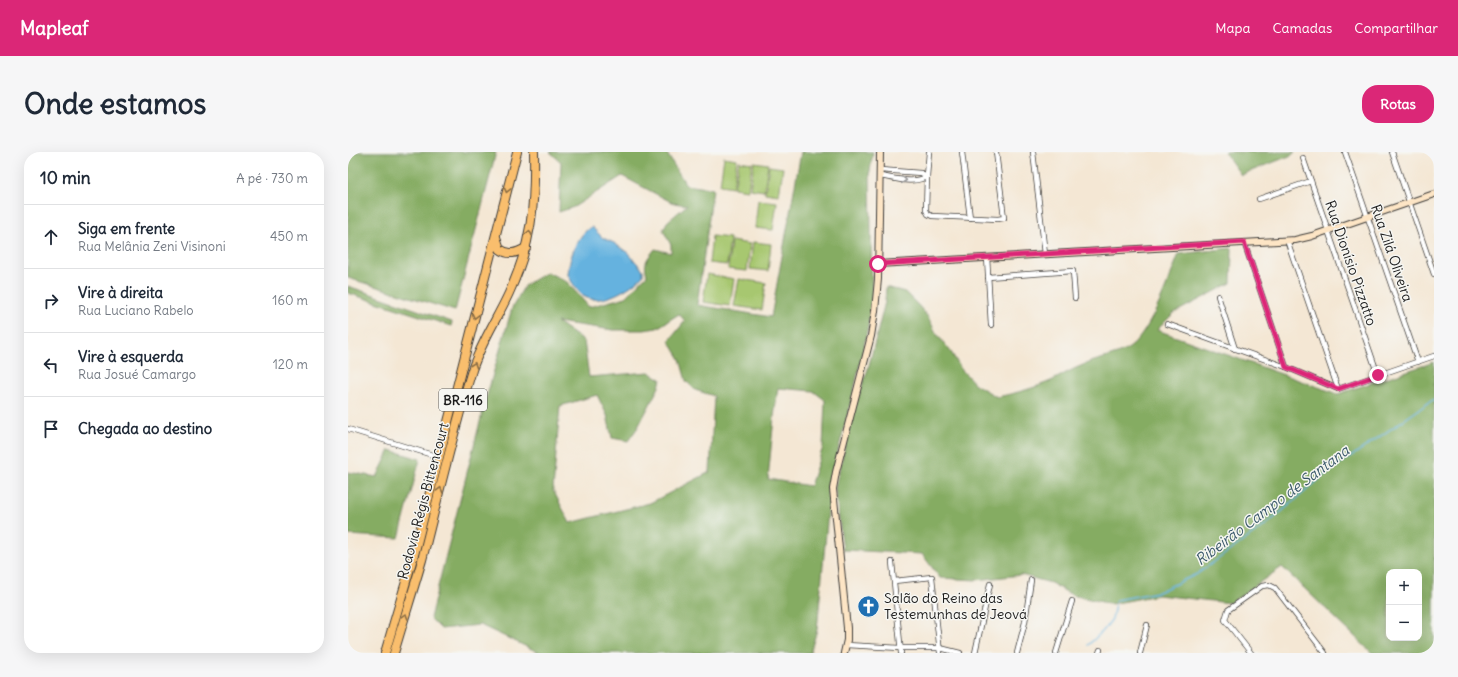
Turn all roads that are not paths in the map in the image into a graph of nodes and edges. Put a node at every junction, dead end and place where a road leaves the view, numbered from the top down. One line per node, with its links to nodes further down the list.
1 (517, 152): 20 (highway, Rodovia Régis Bittencourt / BR-116, one-way to 20)
2 (534, 152): 23 (highway, Rodovia Régis Bittencourt / BR-116, one-way to 2)
3 (880, 152): 11 (street)
4 (929, 152): 12 (street)
5 (962, 152): 18 (street)
6 (996, 152): 18 (street)
7 (1033, 152): 24 (street)
8 (1345, 152): 17 (street, Rua Zilá Oliveira)
9 (1392, 152): 16 (street)
10 (1303, 158): 13 (street, Rua Dionísio Pizzatto)
11 (880, 173): 12 (street); 12 (street, one-way to 12); 26 (street)
12 (927, 176): 18 (street)
13 (1311, 181): 15 (street); 19 (street, Rua Dionísio Pizzatto)
14 (1434, 194): 16 (street)
15 (1259, 199)
16 (1410, 202): 17 (street); 27 (street)
17 (1368, 217): 19 (street); 35 (street, Rua Zilá Oliveira)
18 (970, 218)
19 (1328, 230): 21 (street); 37 (street, Rua Dionísio Pizzatto)
20 (496, 236): 23 (highway); 40 (highway, Rodovia Régis Bittencourt / BR-116, one-way to 40)
21 (1287, 240): 22 (street); 38 (street)
22 (1244, 242): 24 (street); 36 (street)
23 (526, 248): 51 (highway, Rodovia Régis Bittencourt / BR-116, one-way to 23)
24 (1045, 254): 25 (street)
25 (987, 258): 26 (street); 28 (street)
26 (878, 264): 47 (street)
27 (1434, 274)
28 (988, 277): 30 (street); 32 (street)
29 (1218, 296): 33 (street)
30 (1076, 298)
31 (1167, 324): 33 (street)
32 (991, 325)
33 (1235, 349): 36 (street)
34 (1434, 356): 35 (street)
35 (1418, 362): 37 (street)
36 (1286, 367): 38 (street)
37 (1378, 375): 38 (street)
38 (1338, 389)
39 (348, 429): 40 (street)
40 (439, 457): 50 (highway, Rodovia Régis Bittencourt / BR-116)
41 (892, 562): 43 (street)
42 (1031, 580): 55 (street)
43 (894, 581): 48 (street); 49 (street)
44 (990, 584): 54 (street)
45 (1072, 601): 56 (street)
46 (1147, 625): 57 (street)
47 (846, 645): 48 (street); 52 (street)
48 (901, 651): 49 (street)
49 (940, 651): 53 (street)
50 (385, 653)
51 (394, 653)
52 (844, 653)
53 (960, 653)
54 (975, 653)
55 (1017, 653)
56 (1056, 653)
57 (1140, 653)
58 (1251, 653): 59 (street)
59 (1324, 653)

